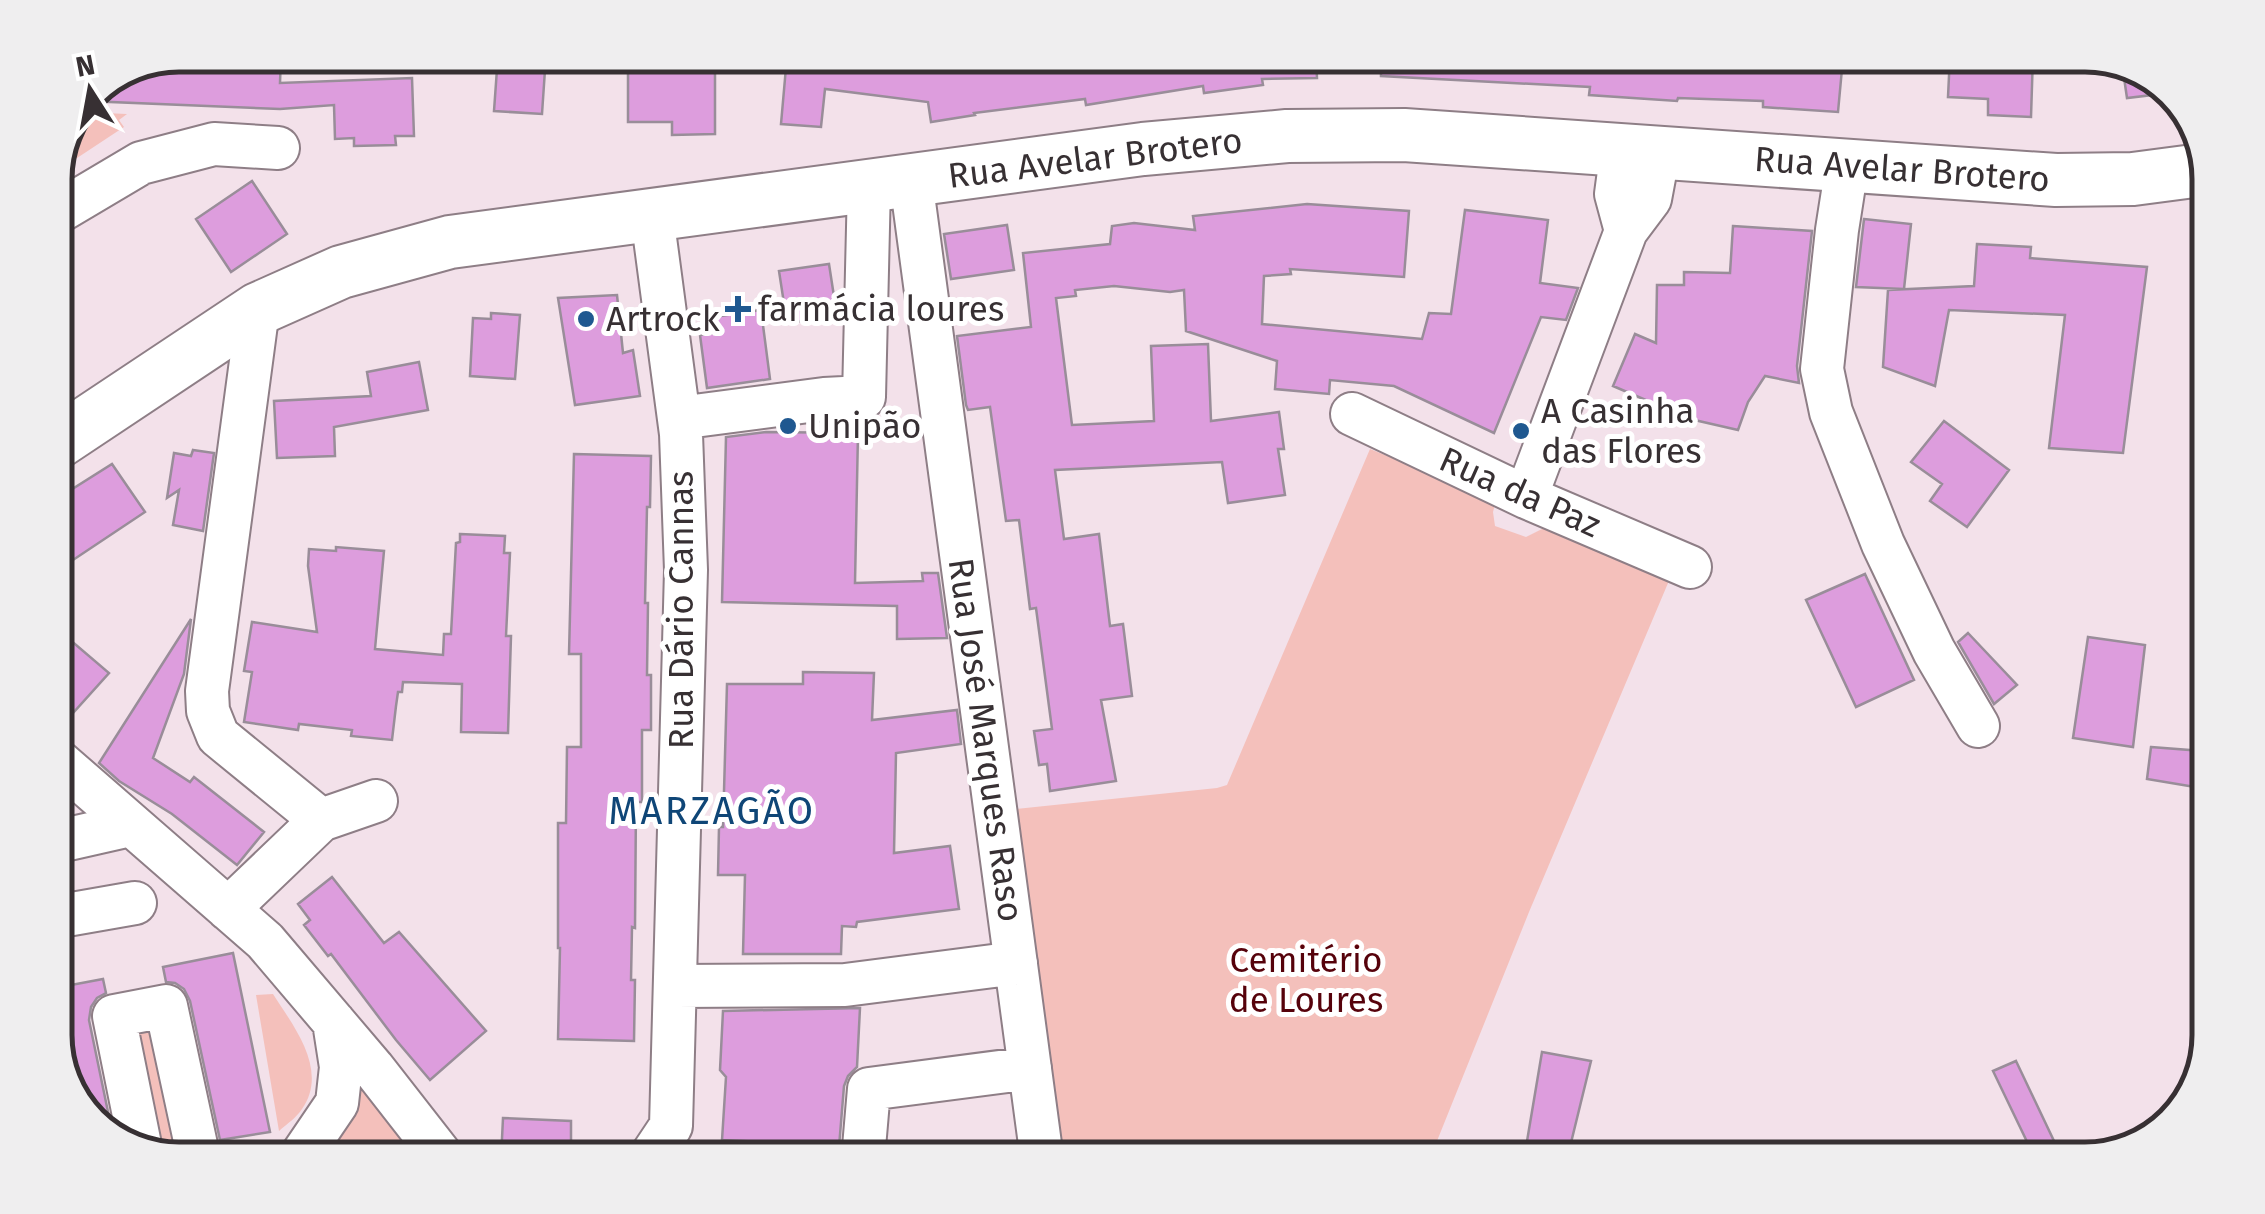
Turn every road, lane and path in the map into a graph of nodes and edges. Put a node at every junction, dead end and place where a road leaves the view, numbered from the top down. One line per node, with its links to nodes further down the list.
1 (278, 148): 6 (street)
2 (1640, 150): 3 (main road, Rua Avelar Brotero); 5 (main road, Rua Avelar Brotero); 12 (street)
3 (1846, 166): 4 (main road, Rua Avelar Brotero); 14 (street)
4 (2192, 172)
5 (890, 182): 7 (main road, Rua Avelar Brotero); 10 (street); 23 (street, Rua José Marques Raso)
6 (73, 203)
7 (654, 216): 8 (main road, Rua Avelar Brotero); 10 (street, Rua Dário Cannas)
8 (258, 308): 11 (main road, Rua Avelar Brotero); 17 (street)
9 (1352, 414): 12 (street, Rua da Paz)
10 (679, 418): 24 (street, Rua Dário Cannas)
11 (73, 432)
12 (1526, 497): 13 (street, Rua da Paz)
13 (1690, 568)
14 (1978, 726)
15 (73, 774): 18 (street)
16 (376, 801): 17 (street)
17 (321, 820): 21 (street)
18 (130, 825): 19 (street); 21 (street)
19 (73, 838)
20 (135, 903): 22 (street)
21 (228, 909): 25 (street)
22 (73, 914)
23 (1016, 962): 24 (street, Rua José Marques Raso); 26 (street)
24 (676, 986): 31 (street, Rua Dário Cannas)
25 (334, 1022): 29 (street); 30 (street)
26 (1030, 1068): 32 (street); 33 (street)
27 (137, 1133): 28 (street)
28 (194, 1142)
29 (311, 1142)
30 (430, 1142)
31 (669, 1142)
32 (865, 1142)
33 (1040, 1142)

